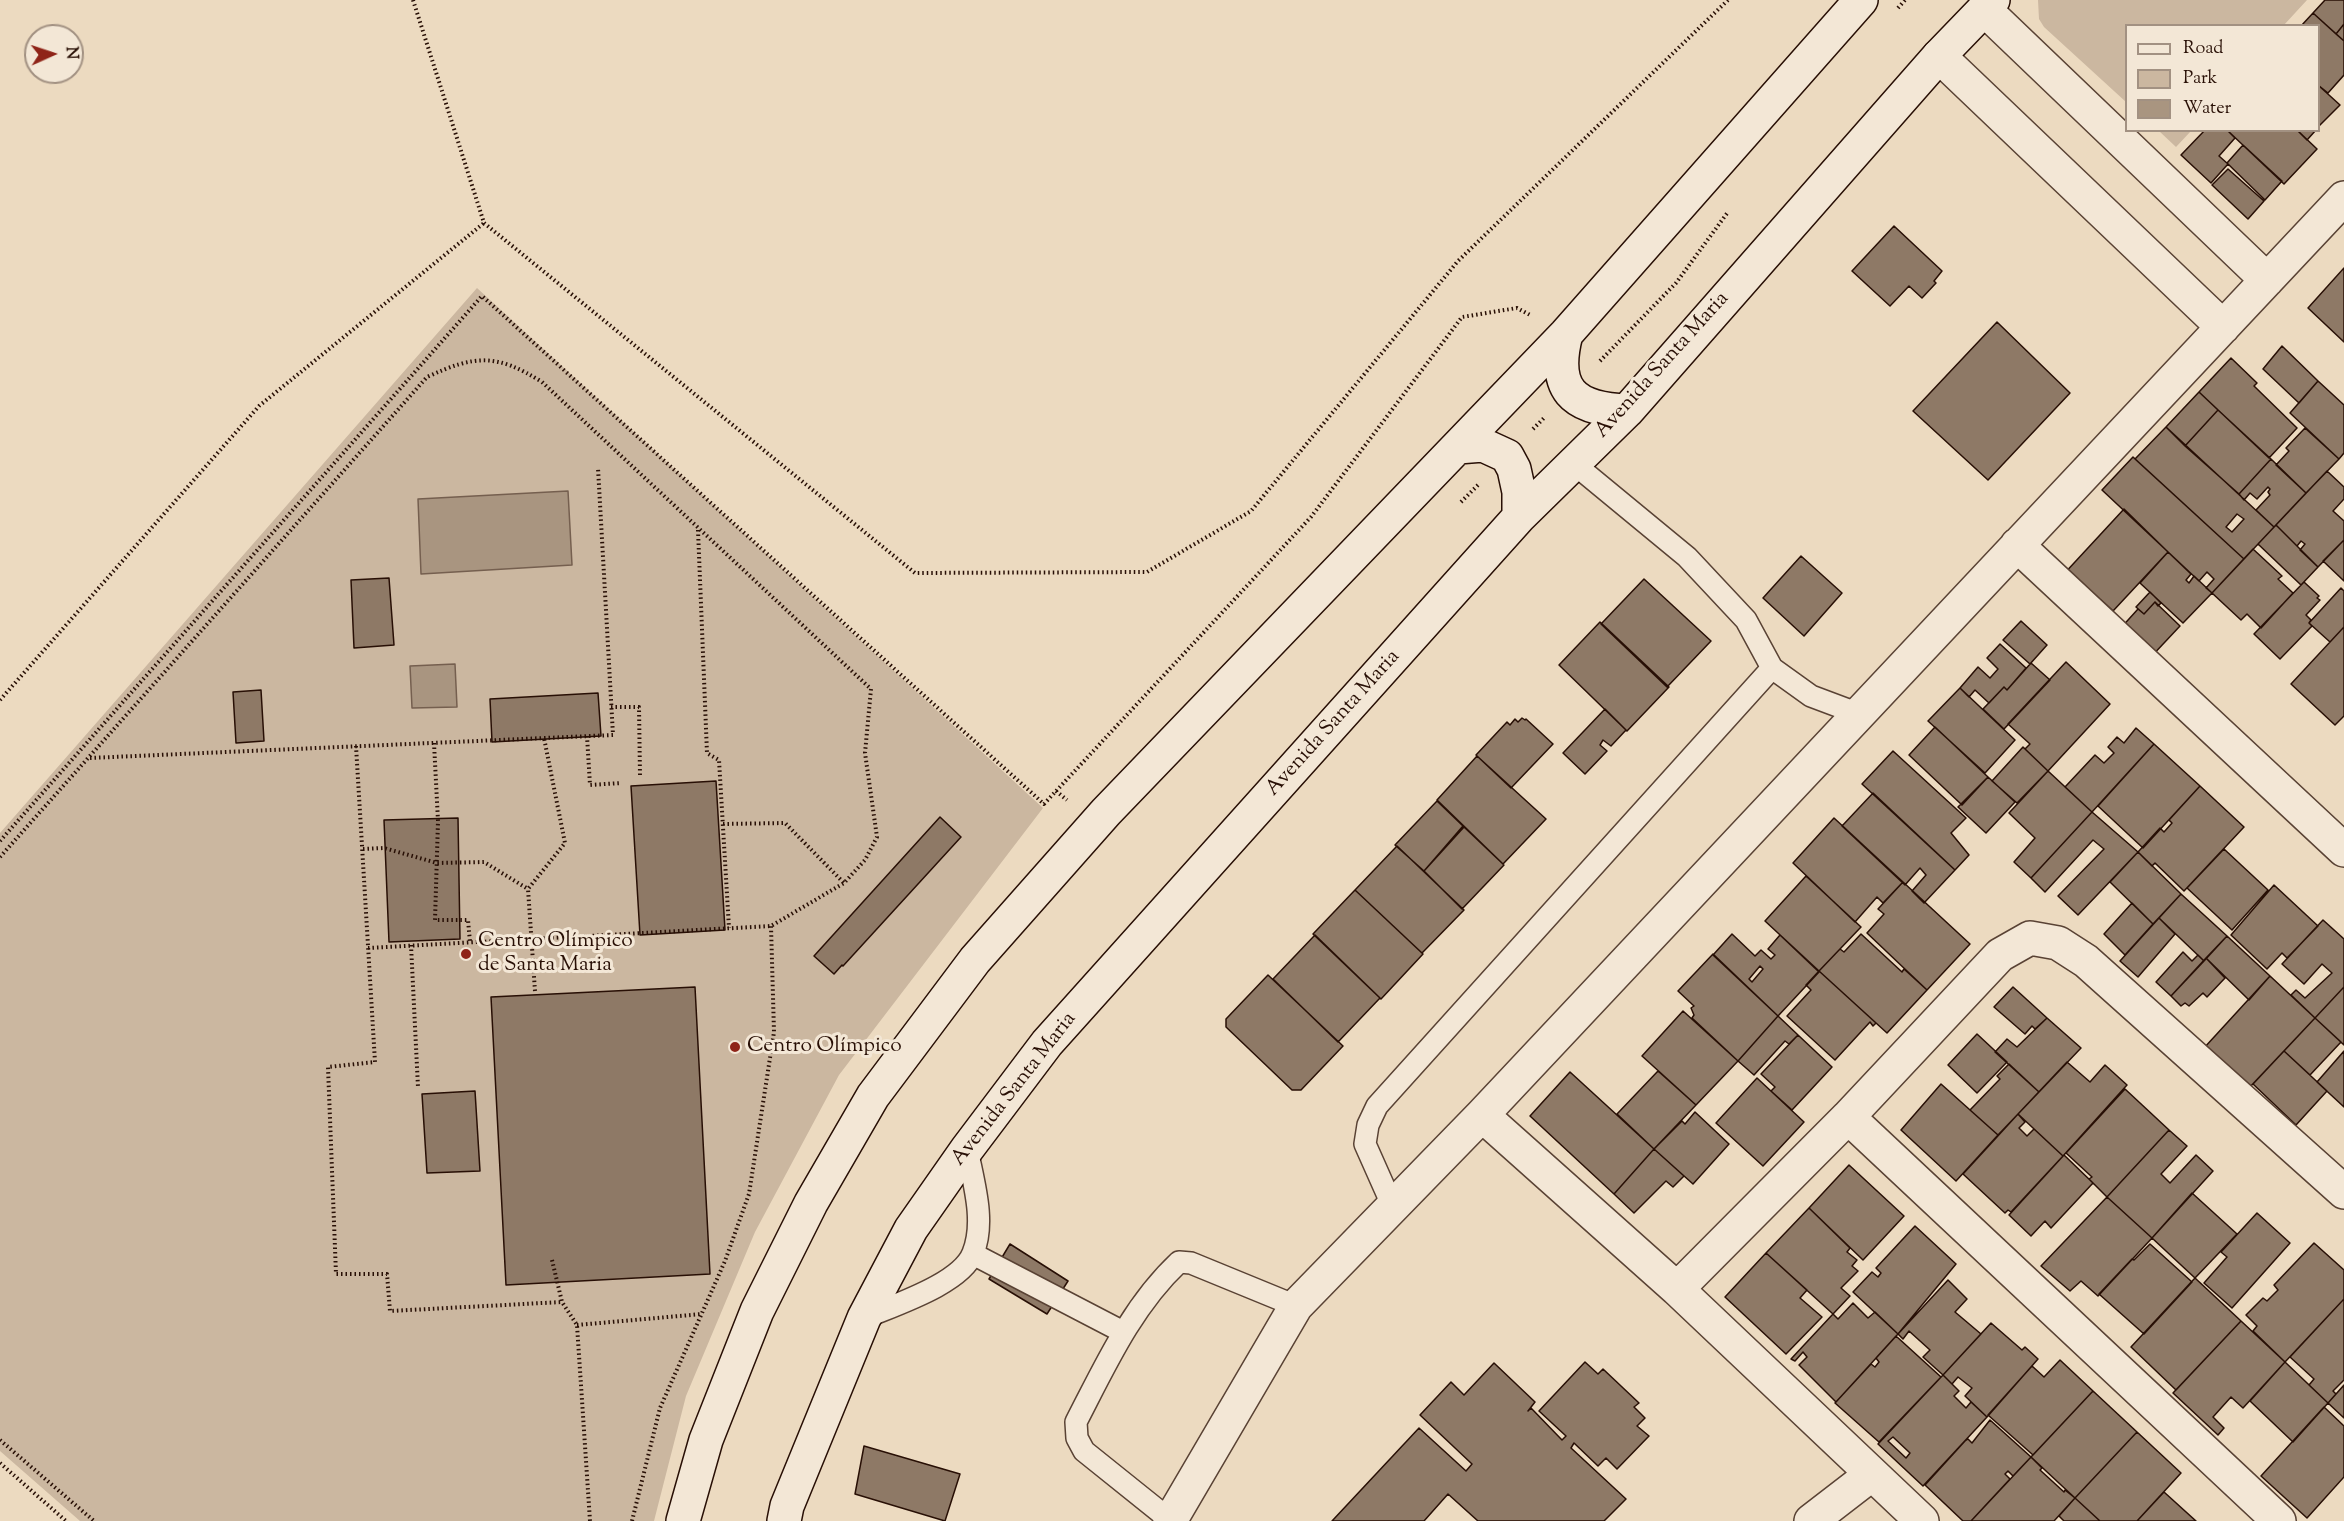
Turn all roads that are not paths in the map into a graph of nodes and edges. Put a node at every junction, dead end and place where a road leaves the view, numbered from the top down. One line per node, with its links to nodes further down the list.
1 (1861, 0): 7 (street)
2 (1988, 5): 3 (street, Avenida Santa Maria); 5 (street)
3 (1939, 56): 6 (street); 8 (street, Avenida Santa Maria)
4 (2344, 198): 5 (street)
5 (2267, 280): 6 (street)
6 (2223, 327): 12 (street)
7 (1566, 334): 8 (street); 9 (street)
8 (1626, 411): 10 (street, Avenida Santa Maria)
9 (1458, 447): 11 (street); 28 (street)
10 (1574, 463): 11 (street, Avenida Santa Maria); 13 (lane)
11 (1518, 517): 18 (street, Avenida Santa Maria)
12 (2017, 545): 14 (street); 15 (street)
13 (1772, 668): 14 (lane); 20 (lane)
14 (1859, 714): 16 (street)
15 (2344, 849)
16 (1482, 1115): 20 (street); 22 (street)
17 (1848, 1117): 19 (street); 22 (street); 32 (street)
18 (967, 1149): 21 (lane); 24 (street, Avenida Santa Maria)
19 (2344, 1191)
20 (1393, 1207): 23 (street)
21 (973, 1254): 24 (lane); 25 (lane)
22 (1677, 1289): 26 (street)
23 (1296, 1306): 25 (lane); 27 (street)
24 (864, 1318): 29 (street, Avenida Santa Maria)
25 (1123, 1332): 27 (lane)
26 (1872, 1474): 30 (street); 31 (street)
27 (1170, 1520)
28 (683, 1521)
29 (784, 1521)
30 (1811, 1521)
31 (1922, 1521)
32 (2279, 1521)

